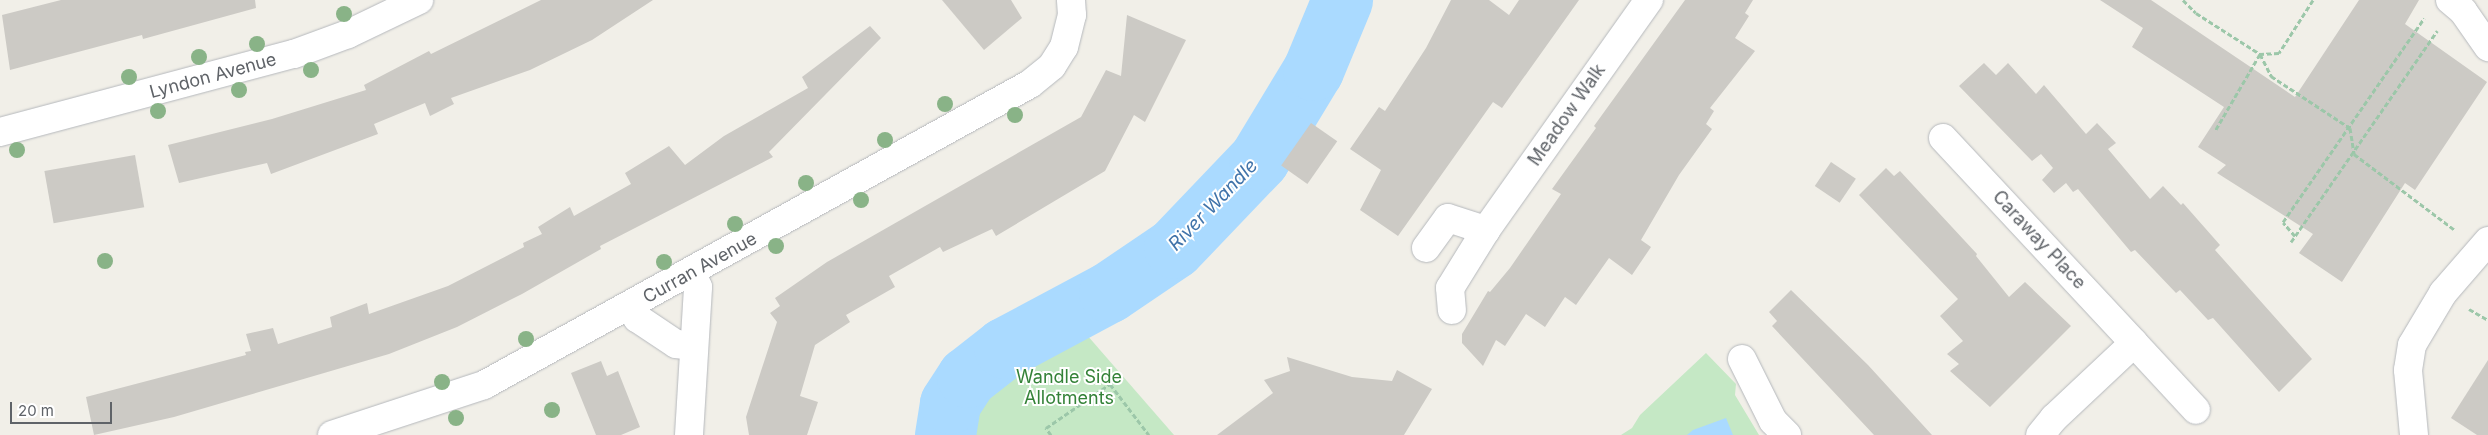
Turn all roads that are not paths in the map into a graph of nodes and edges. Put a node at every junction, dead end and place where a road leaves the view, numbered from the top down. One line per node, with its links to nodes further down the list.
1 (418, 0): 6 (street, Lyndon Avenue)
2 (1071, 0): 11 (street, Curran Avenue)
3 (1649, 0): 8 (street, Meadow Walk)
4 (2457, 5): 5 (street)
5 (2488, 47)
6 (0, 132)
7 (1943, 138): 14 (street, Caraway Place)
8 (1486, 230): 10 (street); 13 (street, Meadow Walk)
9 (2485, 245): 22 (street)
10 (1426, 248)
11 (691, 272): 12 (street, Curran Avenue); 15 (street)
12 (631, 306): 15 (street); 18 (street, Curran Avenue)
13 (1452, 310)
14 (2134, 343): 17 (street, Caraway Place); 21 (street)
15 (692, 346): 19 (street)
16 (1742, 359): 20 (street)
17 (2196, 410)
18 (332, 435)
19 (689, 435)
20 (1787, 435)
21 (2040, 435)
22 (2414, 435)

